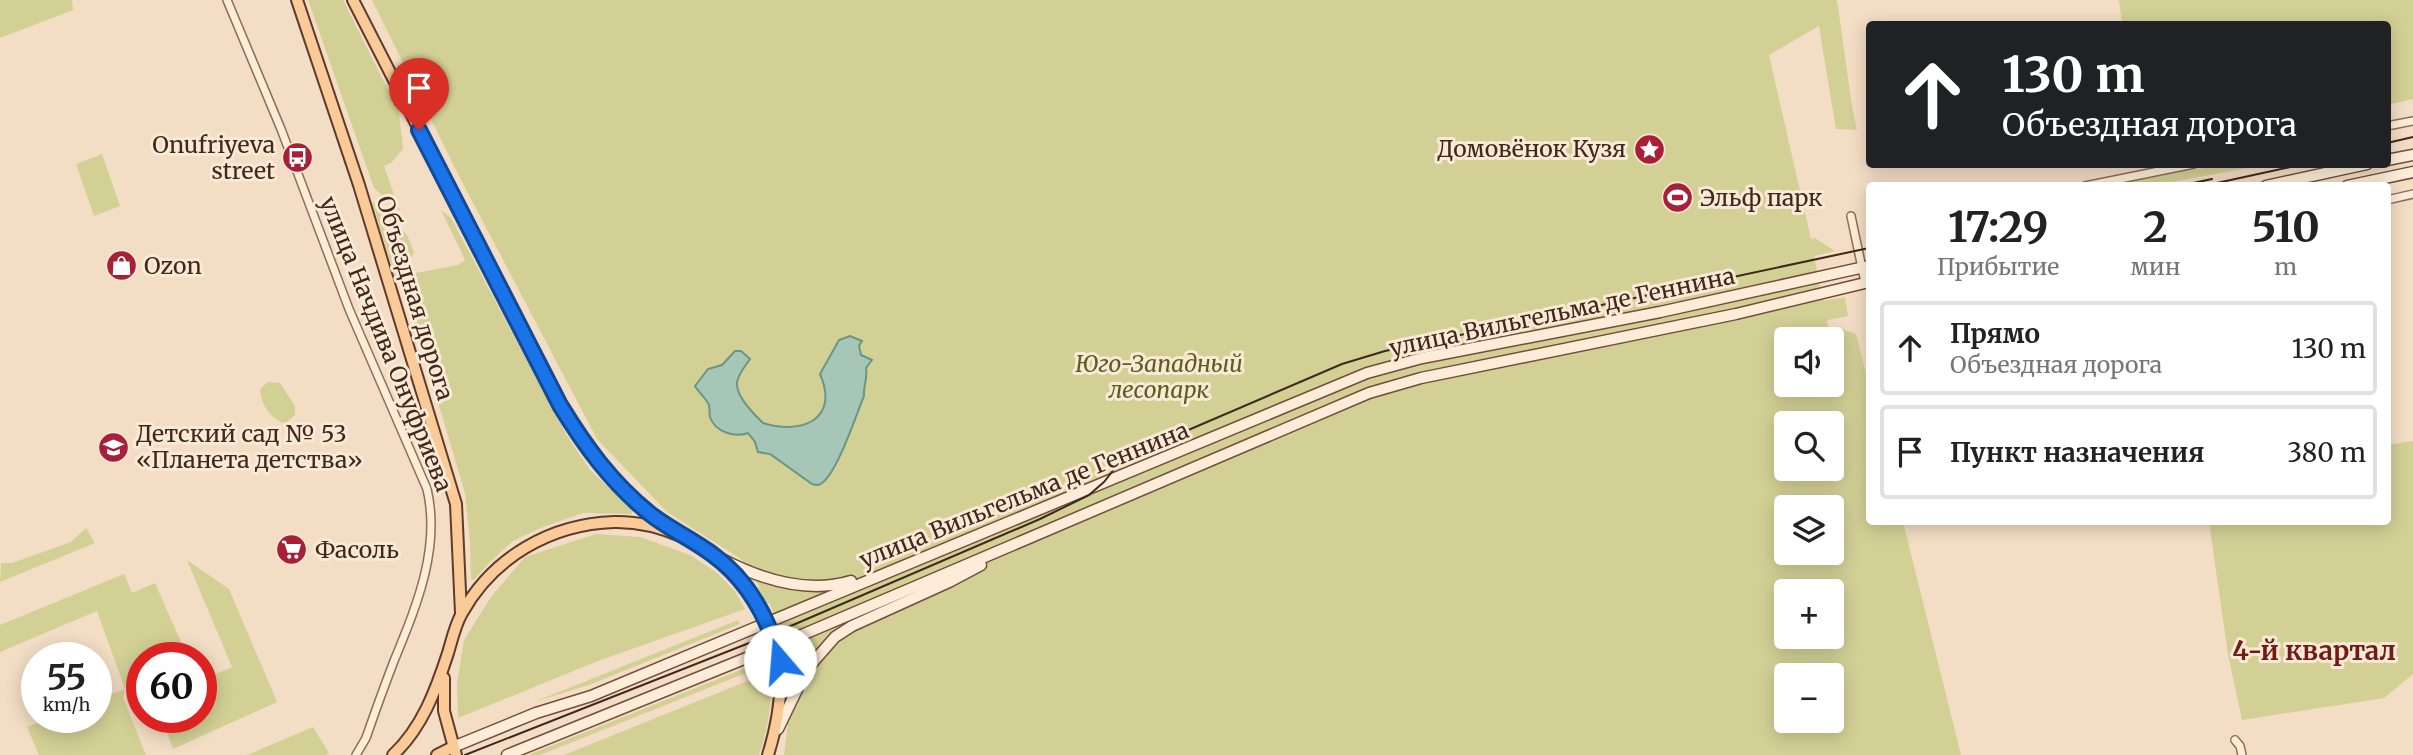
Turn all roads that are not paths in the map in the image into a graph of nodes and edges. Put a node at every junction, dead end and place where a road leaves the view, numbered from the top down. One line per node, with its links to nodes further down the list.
1 (227, 0): 29 (street, улица Начдива Онуфриева)
2 (297, 0): 23 (main road, Объездная дорога)
3 (353, 0): 20 (main road)
4 (2413, 121): 5 (street)
5 (2391, 125)
6 (2413, 155): 7 (main road)
7 (2391, 159)
8 (2173, 168): 11 (street)
9 (2349, 168): 12 (main road)
10 (2413, 172): 13 (main road)
11 (2105, 182)
12 (2284, 182)
13 (2366, 182)
14 (2413, 194): 15 (street)
15 (2391, 199)
16 (1852, 216): 17 (street)
17 (1866, 267): 22 (main road, улица Вильгельма де Геннина)
18 (1866, 282): 19 (main road, улица Вильгельма де Геннина)
19 (1033, 536): 25 (main road, улица Вильгельма де Геннина); 28 (main road)
20 (683, 537): 21 (main road); 23 (main road)
21 (713, 554): 22 (main road); 24 (main road)
22 (885, 572): 24 (main road, улица Вильгельма де Геннина)
23 (461, 614): 26 (main road)
24 (768, 623): 25 (main road); 30 (main road, улица Вильгельма де Геннина)
25 (776, 646): 28 (main road); 33 (main road, улица Вильгельма де Геннина)
26 (444, 664): 30 (main road); 31 (main road)
27 (2235, 740): 35 (street)
28 (772, 742): 34 (main road)
29 (359, 751)
30 (454, 751): 32 (main road)
31 (393, 755)
32 (437, 755)
33 (507, 755)
34 (768, 755)
35 (2242, 755)

